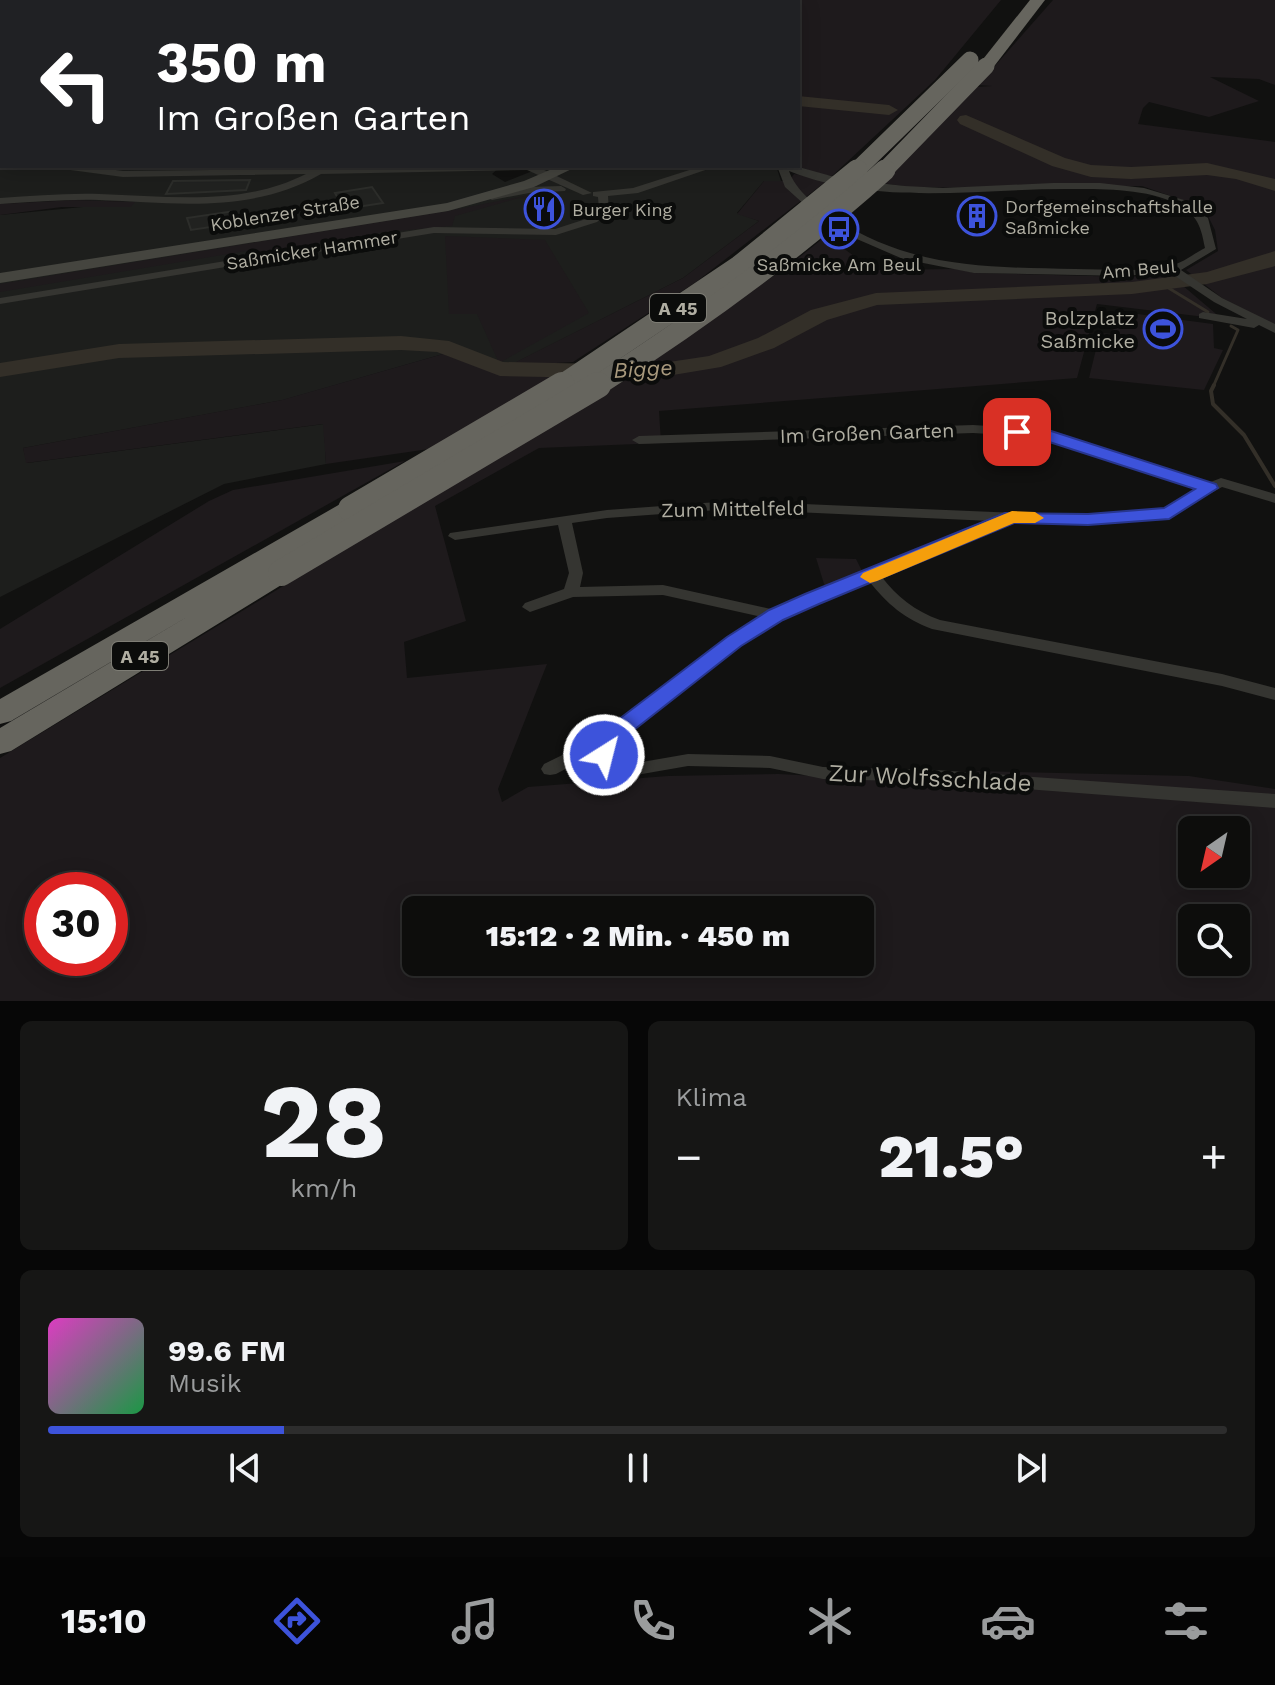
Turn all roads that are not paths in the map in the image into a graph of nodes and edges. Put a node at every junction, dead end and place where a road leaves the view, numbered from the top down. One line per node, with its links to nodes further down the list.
1 (1038, 0): 3 (highway, A 45)
2 (1006, 13): 3 (highway, A 45)
3 (978, 63): 28 (highway, A 45, bridge)
4 (78, 168): 10 (street)
5 (502, 168): 10 (street); 11 (street)
6 (564, 168): 11 (main road, Koblenzer Straße)
7 (706, 168): 14 (street)
8 (785, 168): 17 (street, Am Beul)
9 (789, 168): 17 (street, Am Beul)
10 (319, 171): 16 (street)
11 (543, 174): 12 (street); 13 (street); 15 (main road, Koblenzer Straße)
12 (561, 189): 13 (street); 15 (street)
13 (587, 193): 14 (street)
14 (603, 194): 19 (street, Saßmicker Hammer)
15 (484, 199): 18 (main road, Koblenzer Straße)
16 (0, 201)
17 (1172, 269): 21 (street)
18 (0, 278)
19 (0, 301)
20 (1203, 316): 21 (street)
21 (1272, 328)
22 (639, 440): 23 (street, Im Großen Garten)
23 (1209, 488): 24 (street, Im Großen Garten); 25 (street)
24 (1275, 499)
25 (1012, 517): 26 (street, Zum Mittelfeld); 29 (street)
26 (564, 519): 27 (street, Zum Mittelfeld); 30 (street)
27 (455, 536)
28 (273, 565): 34 (highway, A 45); 36 (highway, A 45)
29 (873, 576): 32 (street); 33 (street)
30 (571, 592): 31 (street); 32 (street)
31 (530, 607)
32 (776, 615): 35 (street)
33 (1275, 694)
34 (0, 713)
35 (605, 741): 37 (street); 38 (street, Zur Wolfsschlade)
36 (0, 743)
37 (550, 769)
38 (1275, 801)

